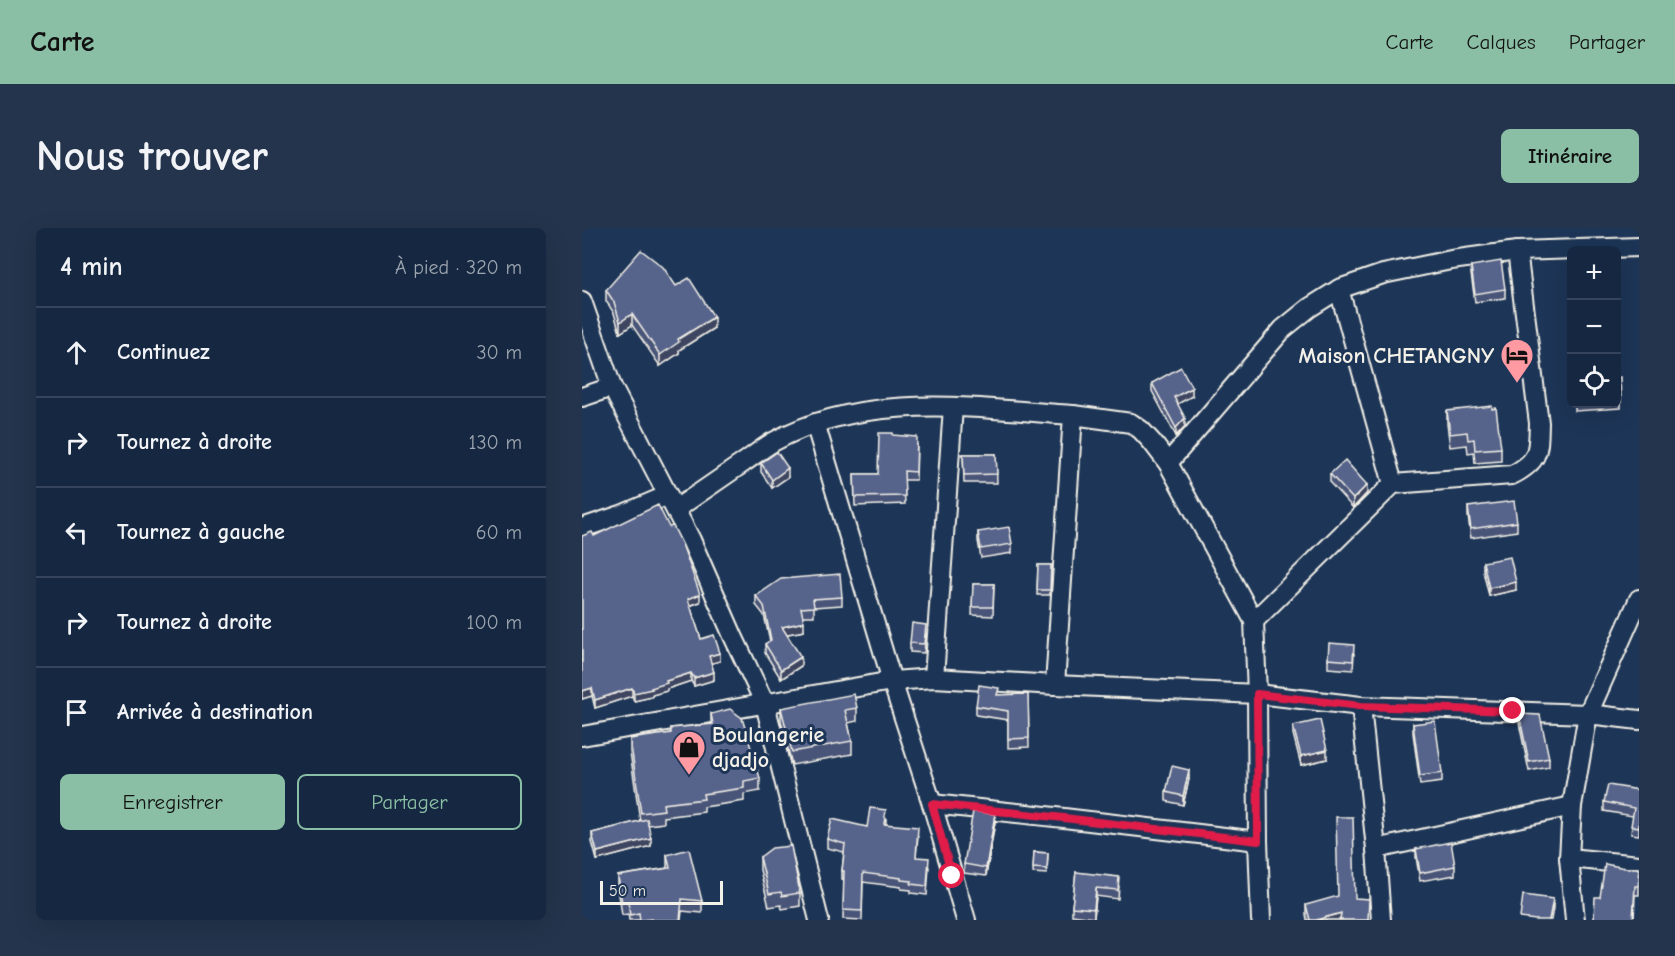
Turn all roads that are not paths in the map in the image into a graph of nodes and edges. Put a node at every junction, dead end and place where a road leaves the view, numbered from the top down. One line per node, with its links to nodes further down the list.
1 (1639, 247): 2 (street)
2 (1517, 251): 3 (street); 11 (street)
3 (1340, 288): 10 (street); 11 (street)
4 (582, 301): 5 (street)
5 (612, 387): 6 (street); 12 (street)
6 (582, 397)
7 (953, 407): 8 (street); 9 (street); 16 (street)
8 (1072, 416): 10 (street); 18 (street)
9 (815, 423): 12 (street); 17 (street)
10 (1168, 463): 15 (street)
11 (1394, 484): 15 (street)
12 (672, 502): 13 (street); 20 (street)
13 (582, 528)
14 (1639, 599): 22 (street)
15 (1254, 621): 19 (street)
16 (934, 678): 17 (street); 18 (street)
17 (892, 681): 20 (street); 25 (street)
18 (1055, 685): 19 (street)
19 (1257, 694): 21 (street); 27 (street)
20 (765, 704): 24 (street); 31 (street)
21 (1361, 706): 22 (street); 28 (street)
22 (1588, 714): 23 (street); 26 (street)
23 (1639, 720)
24 (582, 736)
25 (932, 804): 27 (street); 32 (street)
26 (1572, 806): 28 (street); 29 (street)
27 (1258, 841): 33 (street)
28 (1376, 849): 34 (street)
29 (1569, 858): 30 (street); 35 (street)
30 (1639, 865)
31 (819, 920)
32 (966, 920)
33 (1261, 920)
34 (1381, 920)
35 (1575, 920)

